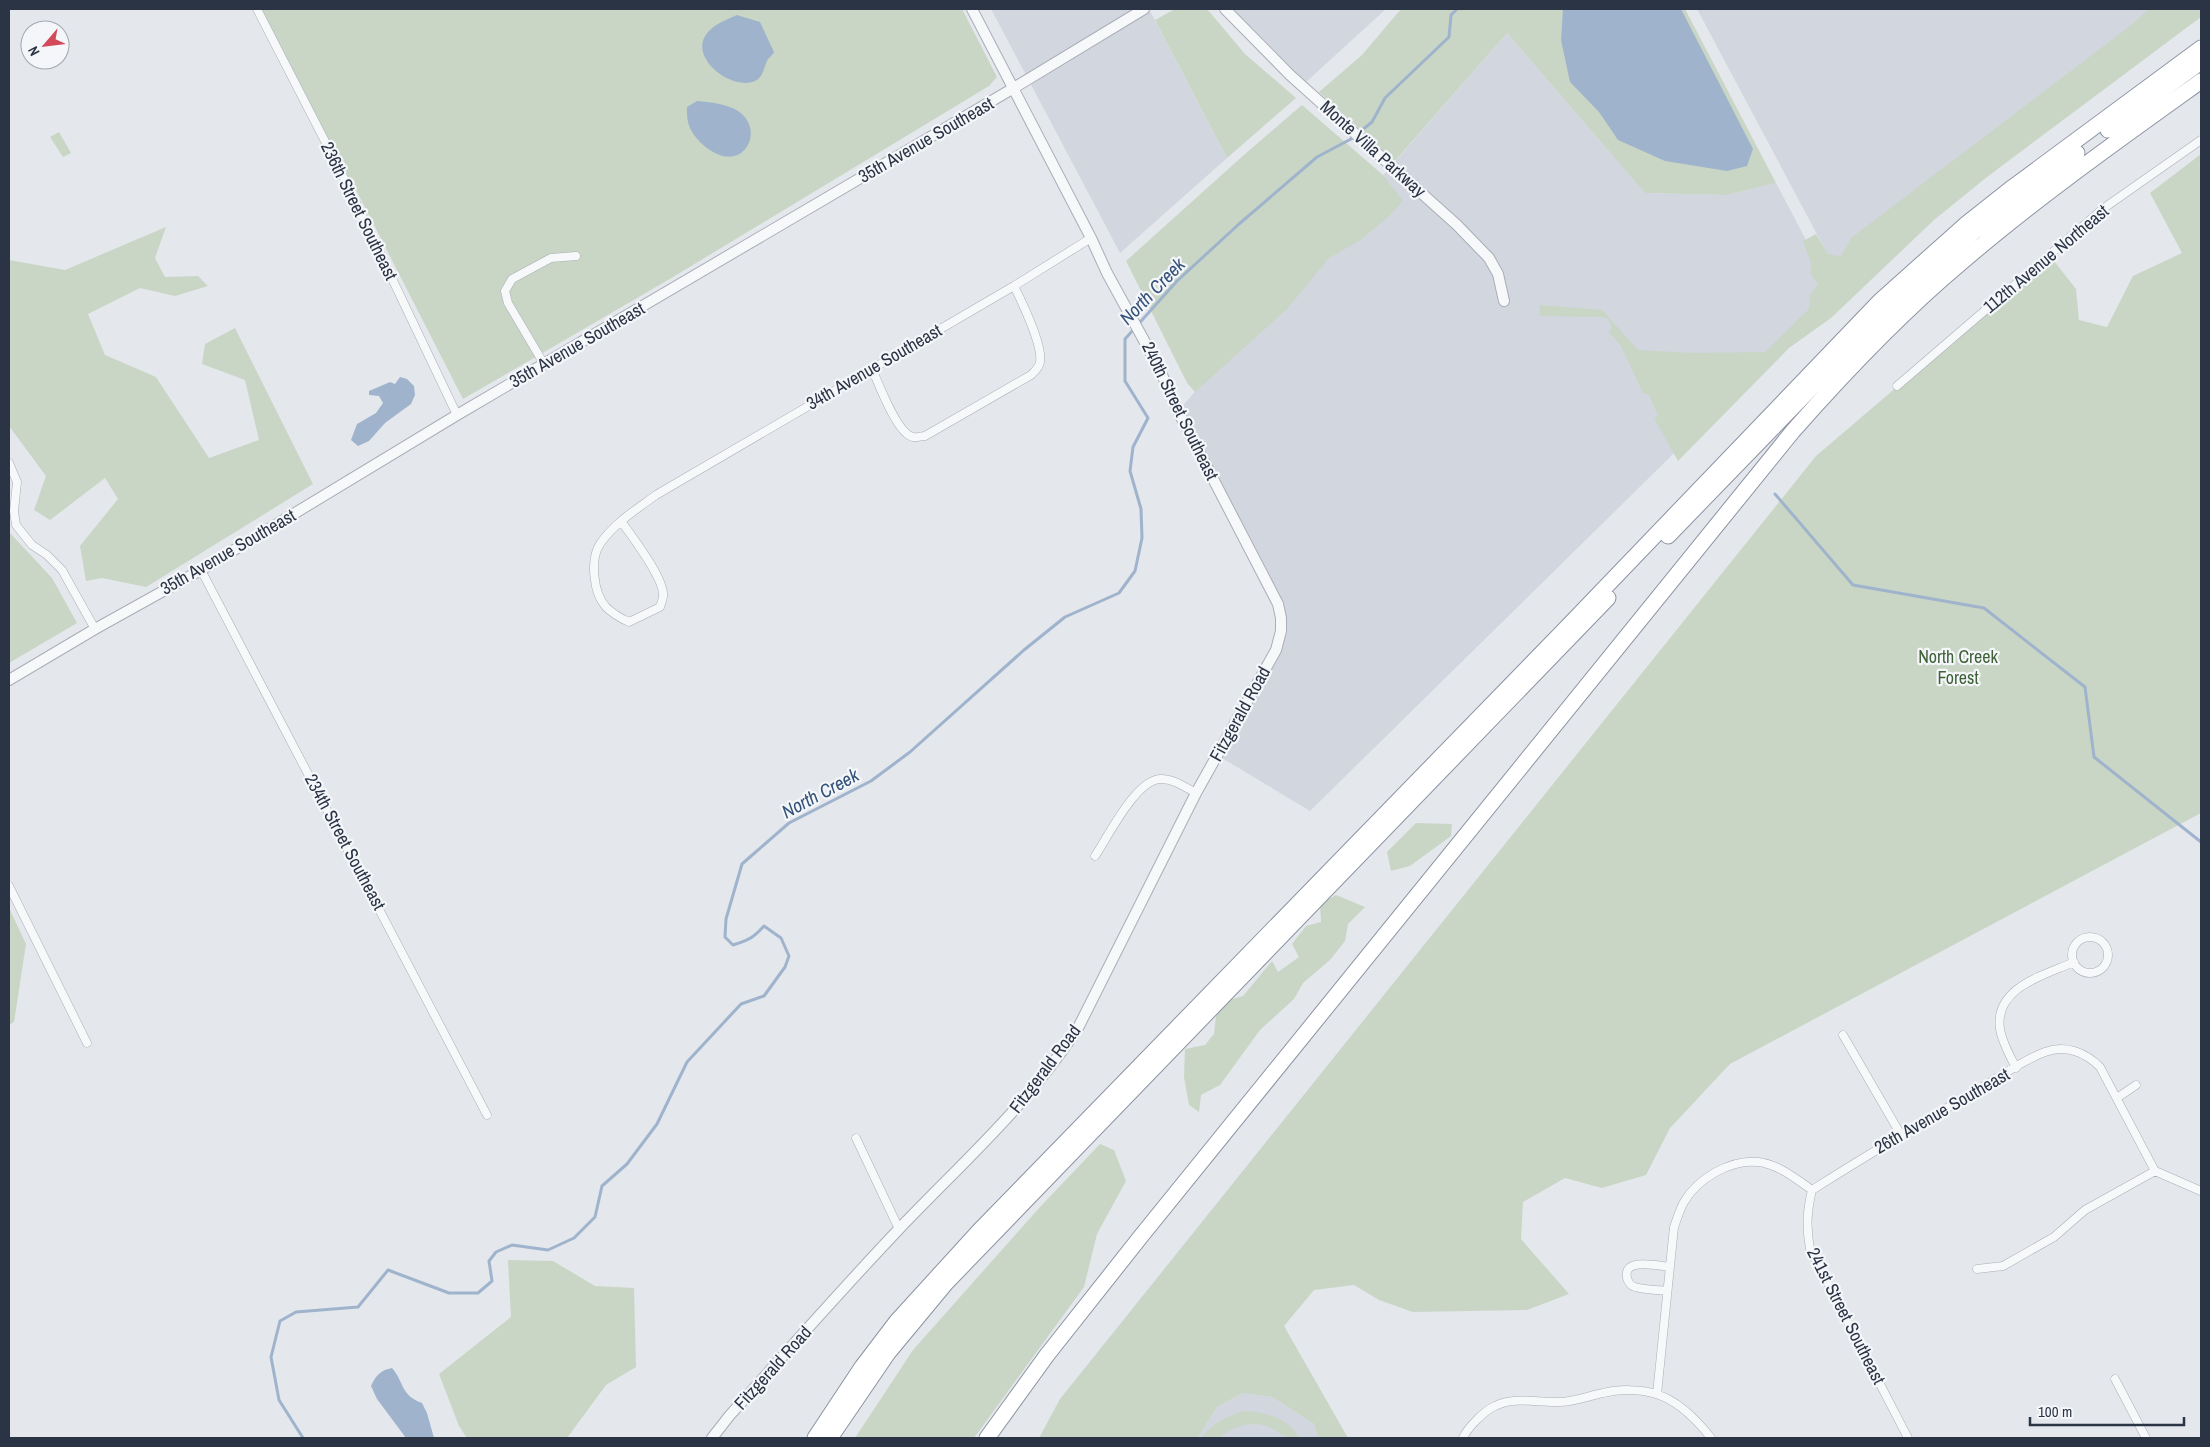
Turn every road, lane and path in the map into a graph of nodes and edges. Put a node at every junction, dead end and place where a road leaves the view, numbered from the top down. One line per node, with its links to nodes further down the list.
1 (257, 9): 20 (street, 236th Street Southeast)
2 (972, 9): 9 (street, 240th Street Southeast)
3 (1144, 9): 9 (street, 35th Avenue Southeast)
4 (1225, 9): 16 (street, Monte Villa Parkway)
5 (2201, 38): 11 (highway)
6 (2201, 48): 11 (highway)
7 (2201, 62): 24 (highway)
8 (2201, 81): 55 (highway)
9 (1012, 89): 13 (street, 240th Street Southeast); 17 (street, 35th Avenue Southeast)
10 (2201, 91): 56 (highway)
11 (2085, 134): 25 (highway)
12 (2201, 140): 19 (street, 112th Avenue Northeast)
13 (1091, 238): 15 (street, 34th Avenue Southeast); 27 (street, 240th Street Southeast)
14 (576, 256): 17 (street)
15 (1014, 286): 18 (street, 34th Avenue Southeast); 18 (street)
16 (1504, 301)
17 (544, 364): 20 (street, 35th Avenue Southeast)
18 (872, 369): 22 (street, 34th Avenue Southeast)
19 (1898, 386)
20 (457, 415): 23 (street, 35th Avenue Southeast)
21 (9, 464): 26 (street)
22 (621, 520): 22 (street, 34th Avenue Southeast)
23 (201, 570): 26 (street, 35th Avenue Southeast); 38 (street, 234th Street Southeast)
24 (1589, 619): 25 (highway); 46 (highway)
25 (1571, 623): 45 (highway)
26 (95, 628): 28 (street, 35th Avenue Southeast)
27 (1281, 631): 29 (street, Fitzgerald Road)
28 (9, 680)
29 (1196, 793): 30 (street); 44 (street, Fitzgerald Road)
30 (1095, 856)
31 (9, 886): 34 (street)
32 (2074, 962): 32 (street); 35 (street)
33 (1842, 1035): 39 (street)
34 (87, 1043)
35 (2016, 1068): 37 (street, 26th Avenue Southeast); 39 (street, 26th Avenue Southeast)
36 (2136, 1085): 37 (street)
37 (2117, 1098): 41 (street)
38 (487, 1115)
39 (1901, 1135): 42 (street, 26th Avenue Southeast)
40 (856, 1138): 44 (street)
41 (2156, 1171): 43 (street); 48 (street)
42 (1812, 1190): 47 (street); 59 (street, 241st Street Southeast)
43 (2201, 1191)
44 (899, 1229): 52 (street, Fitzgerald Road)
45 (979, 1231): 46 (highway); 53 (highway)
46 (978, 1251): 54 (highway)
47 (1670, 1267): 49 (street); 49 (street)
48 (1976, 1269)
49 (1667, 1291): 51 (street)
50 (2115, 1379): 60 (street)
51 (1657, 1394): 57 (street); 58 (street)
52 (712, 1438)
53 (815, 1438)
54 (830, 1438)
55 (987, 1438)
56 (997, 1438)
57 (1463, 1438)
58 (1711, 1438)
59 (1908, 1438)
60 (2146, 1438)

